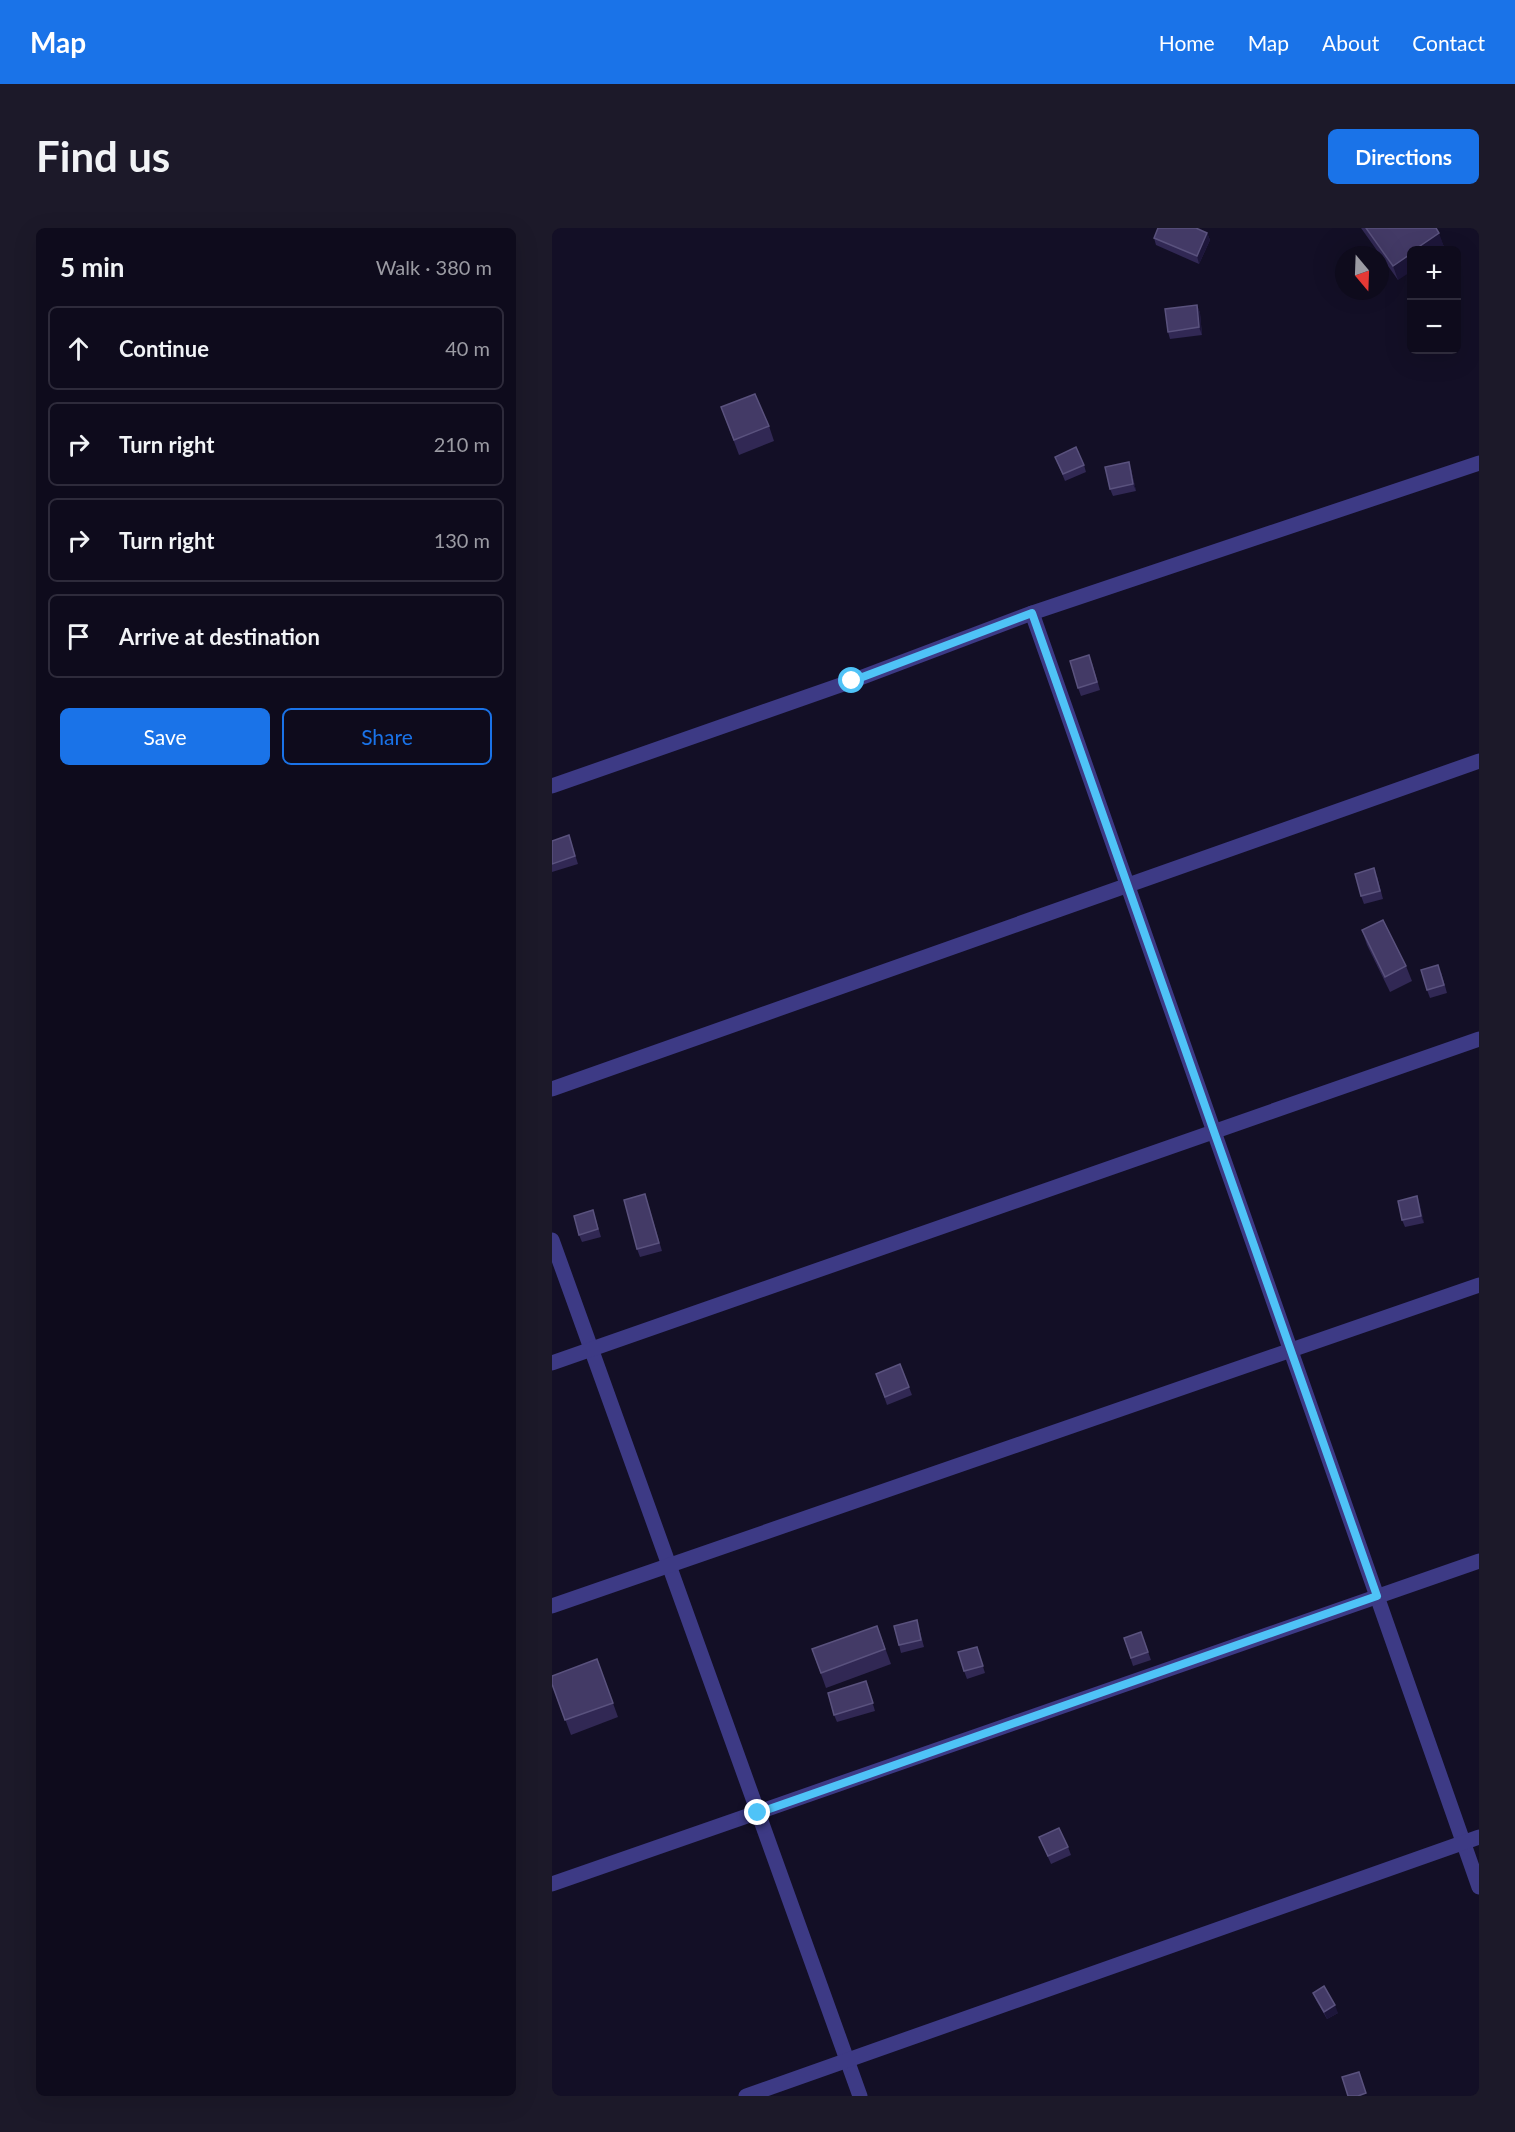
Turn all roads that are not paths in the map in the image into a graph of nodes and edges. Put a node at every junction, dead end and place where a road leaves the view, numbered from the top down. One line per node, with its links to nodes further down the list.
1 (1479, 463): 2 (street)
2 (1032, 613): 4 (street); 5 (street)
3 (1479, 761): 5 (street)
4 (552, 786)
5 (1127, 885): 7 (street); 8 (street)
6 (1479, 1039): 8 (street)
7 (552, 1089)
8 (1214, 1132): 11 (street); 12 (street)
9 (552, 1240): 11 (street)
10 (1479, 1285): 12 (street)
11 (591, 1349): 13 (street); 15 (street)
12 (1290, 1350): 15 (street); 16 (street)
13 (552, 1363)
14 (1479, 1561): 16 (street)
15 (669, 1566): 17 (street); 18 (street)
16 (1377, 1596): 18 (street); 20 (street)
17 (552, 1606)
18 (758, 1813): 21 (street); 23 (street)
19 (1479, 1837): 20 (street)
20 (1463, 1842): 22 (street); 23 (street)
21 (552, 1884)
22 (1479, 1887)
23 (847, 2060): 24 (street); 25 (street)
24 (746, 2096)
25 (860, 2096)

